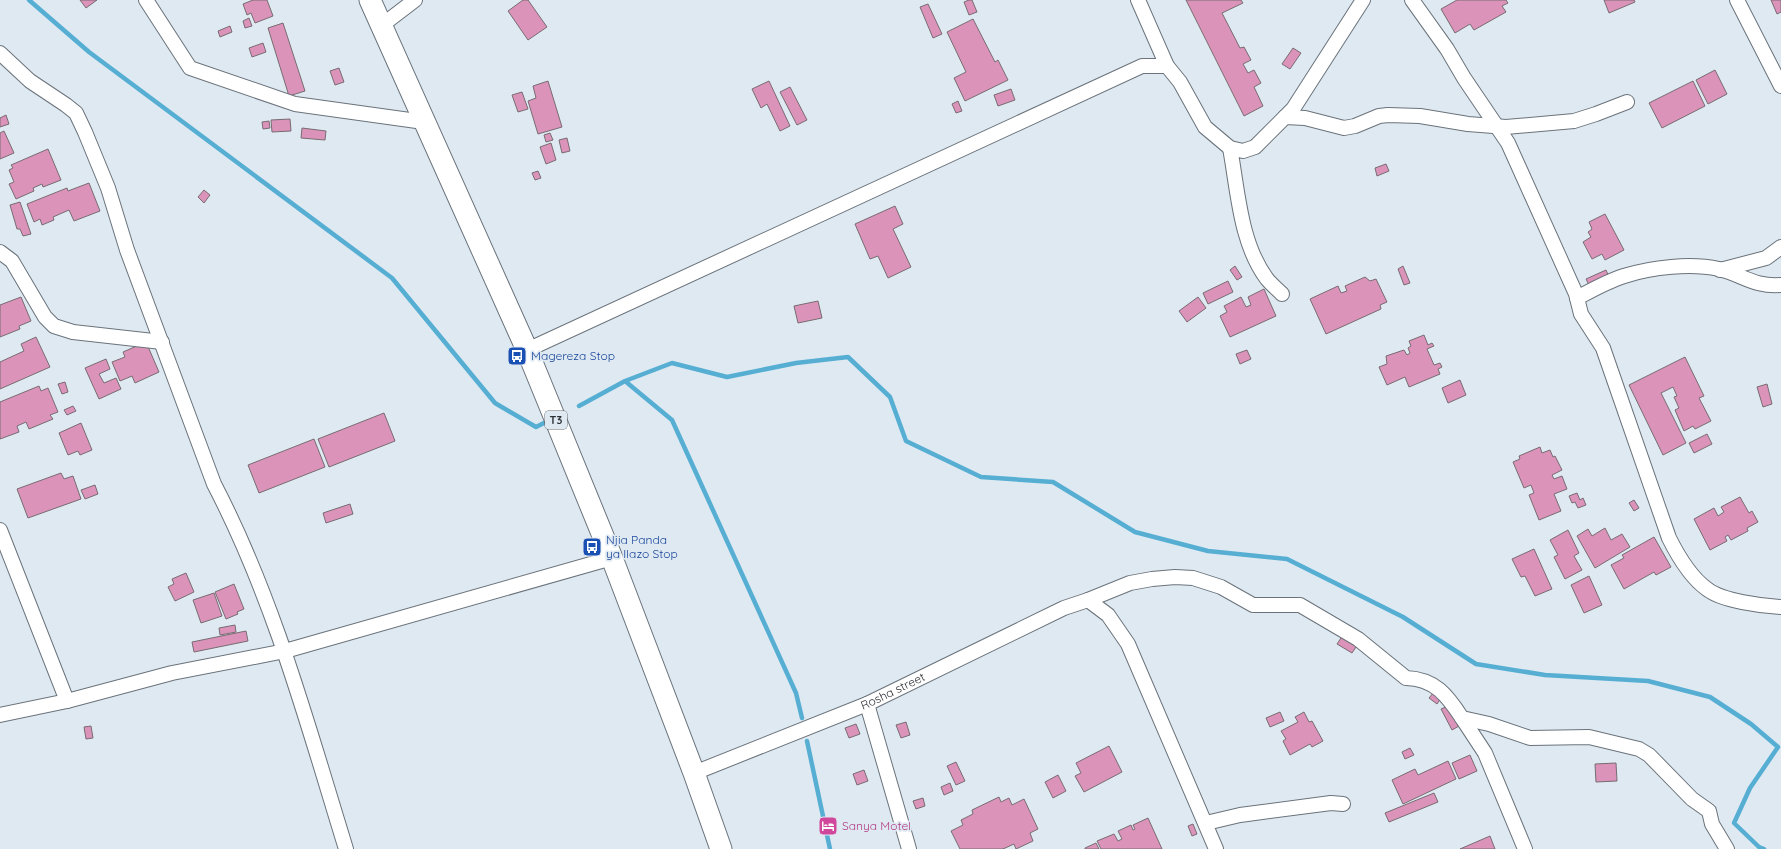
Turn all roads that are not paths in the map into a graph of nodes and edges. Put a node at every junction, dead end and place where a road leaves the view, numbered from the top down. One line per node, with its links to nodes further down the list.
1 (146, 0): 14 (street)
2 (370, 0): 8 (highway, T3)
3 (415, 0): 8 (street)
4 (1138, 0): 10 (street)
5 (1363, 0): 13 (street)
6 (1412, 0): 15 (street)
7 (1736, 0): 11 (street)
8 (381, 26): 14 (highway, T3)
9 (0, 53): 23 (street)
10 (1167, 66): 16 (street); 24 (street)
11 (1781, 86)
12 (1626, 102): 15 (street)
13 (1285, 117): 15 (street); 16 (street)
14 (424, 122): 24 (highway, T3)
15 (1496, 127): 22 (street)
16 (1230, 148): 21 (street)
17 (1781, 247): 19 (street)
18 (0, 252): 23 (street)
19 (1720, 270): 20 (street); 22 (street)
20 (1781, 285)
21 (1282, 294)
22 (1577, 298): 28 (street)
23 (162, 342): 29 (street)
24 (527, 350): 26 (highway, T3)
25 (0, 530): 30 (street)
26 (612, 558): 29 (street); 34 (highway, T3)
27 (1088, 600): 31 (street, Rosha street); 33 (street, Rosha street); 36 (street)
28 (1781, 607)
29 (285, 651): 30 (street); 37 (street)
30 (67, 701): 32 (street)
31 (867, 704): 34 (street, Rosha street); 39 (street)
32 (0, 715)
33 (1462, 718): 41 (street, Rosha street); 42 (street)
34 (694, 773): 38 (highway, T3)
35 (1343, 804): 36 (street)
36 (1206, 823): 40 (street)
37 (346, 849)
38 (721, 849)
39 (909, 849)
40 (1216, 849)
41 (1524, 849)
42 (1727, 849)

